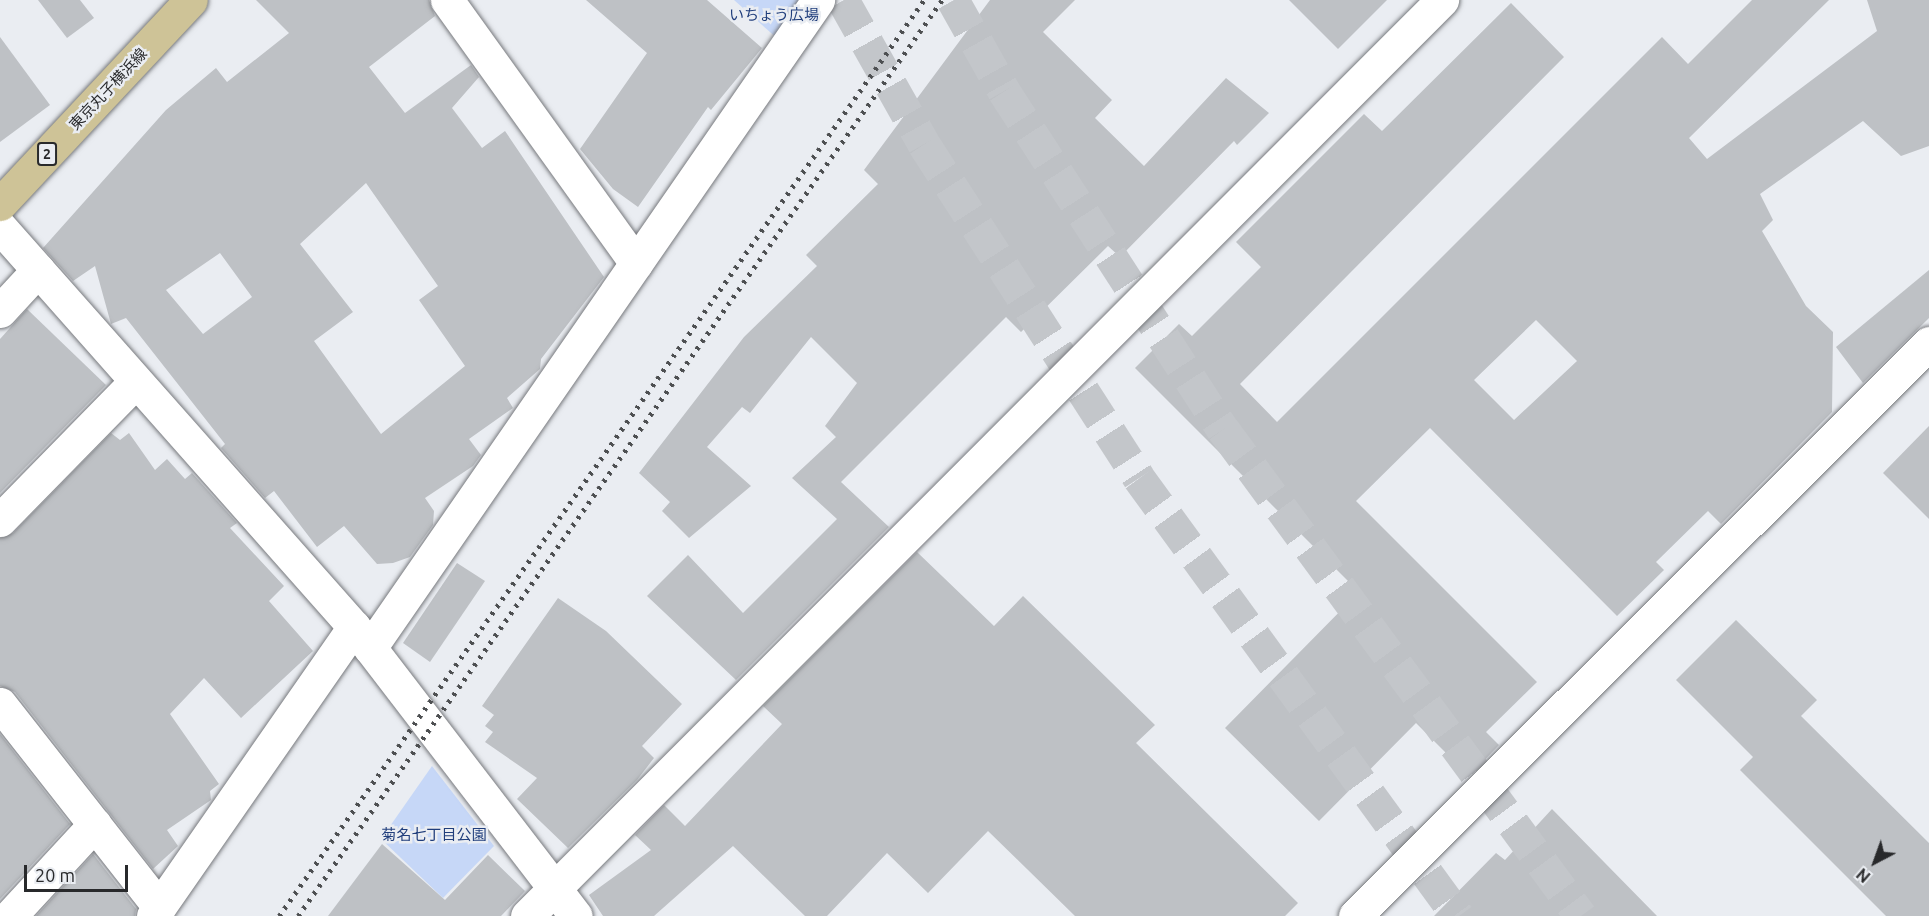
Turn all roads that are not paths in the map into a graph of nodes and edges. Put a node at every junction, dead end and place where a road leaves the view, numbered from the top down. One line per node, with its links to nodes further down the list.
1 (191, 0): 5 (main road, 東京丸子横浜線 / 2)
2 (447, 0): 7 (street)
3 (818, 0): 7 (street)
4 (1442, 0): 16 (street)
5 (0, 204)
6 (0, 227): 8 (street)
7 (636, 263): 13 (street)
8 (38, 270): 9 (street); 11 (street)
9 (0, 311)
10 (1929, 343): 21 (street)
11 (136, 381): 12 (street); 13 (street)
12 (0, 520)
13 (362, 637): 16 (street); 17 (street)
14 (0, 704): 15 (street)
15 (95, 824): 17 (street); 18 (street)
16 (556, 887): 19 (street); 20 (street)
17 (156, 912)
18 (10, 916)
19 (527, 916)
20 (576, 916)
21 (1355, 916)

